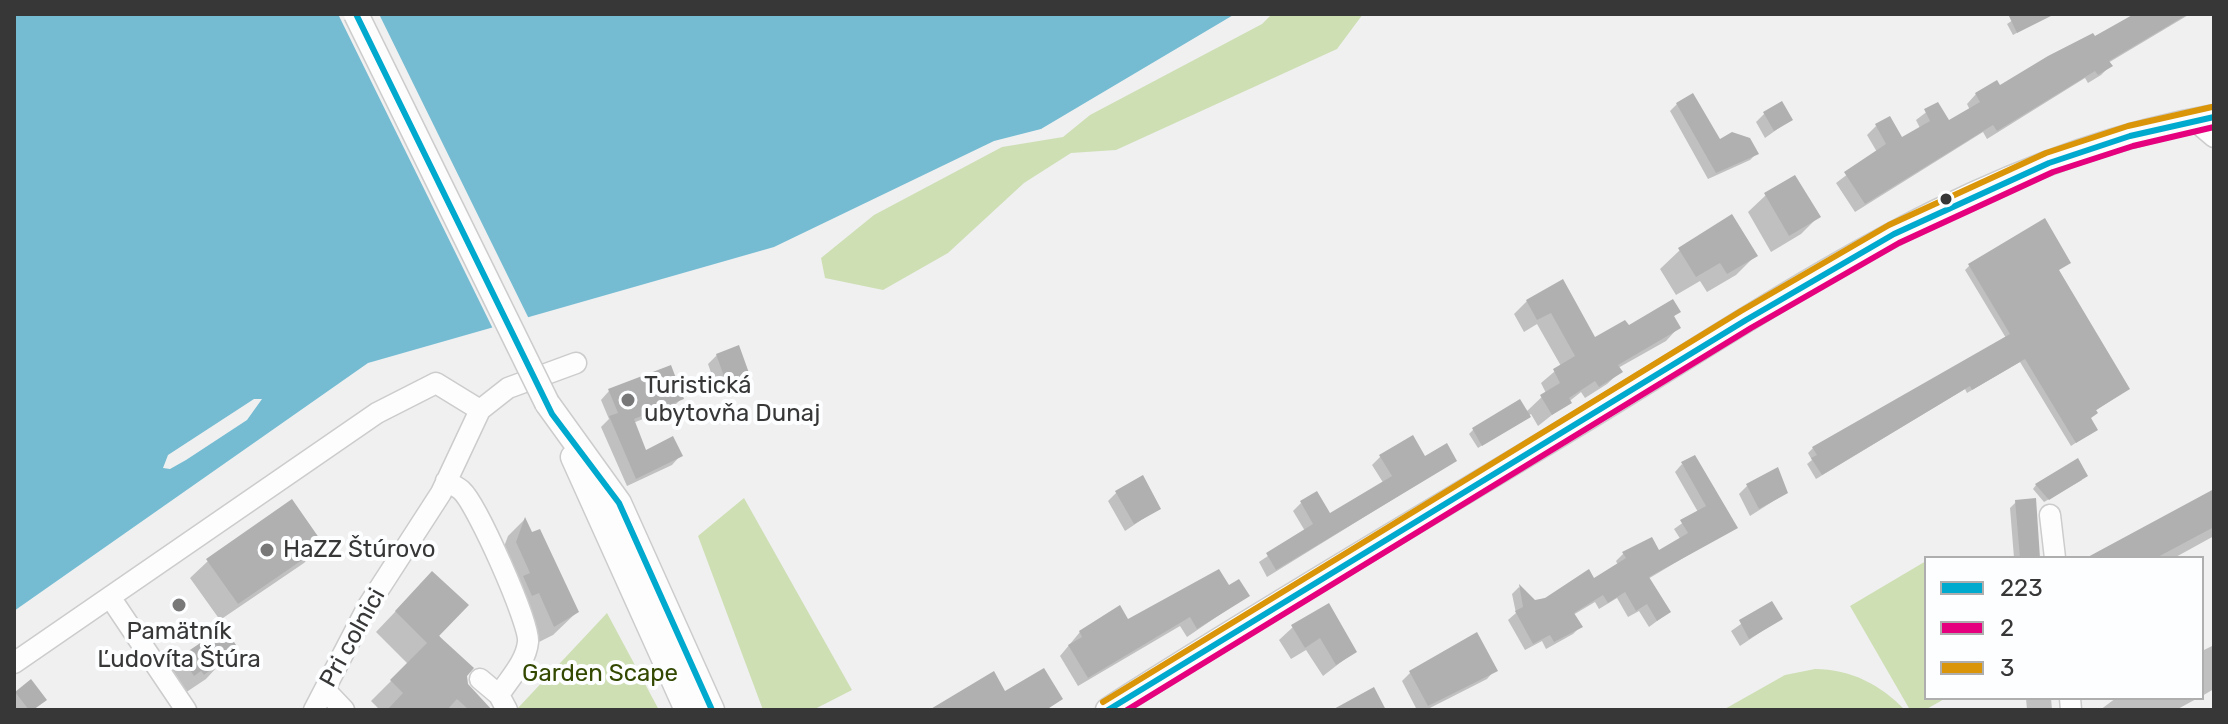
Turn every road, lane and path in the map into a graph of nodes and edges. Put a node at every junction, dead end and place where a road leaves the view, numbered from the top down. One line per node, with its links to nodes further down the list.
1 (356, 14): 5 (main road, bridge)
2 (2204, 118): 3 (street); 20 (main road)
3 (2214, 137)
4 (576, 363): 6 (street, Pri colnici)
5 (550, 409): 18 (main road); 19 (main road)
6 (480, 410): 7 (street, Pri colnici); 10 (street)
7 (446, 481): 13 (street, Pri colnici); 14 (street)
8 (2050, 515): 9 (street)
9 (2055, 556)
10 (110, 597): 11 (street); 15 (street)
11 (14, 663)
12 (480, 679): 14 (street)
13 (325, 690): 16 (street, Pri colnici); 17 (street)
14 (503, 703)
15 (186, 710)
16 (314, 710)
17 (344, 710)
18 (687, 710)
19 (712, 710)
20 (1108, 710)

